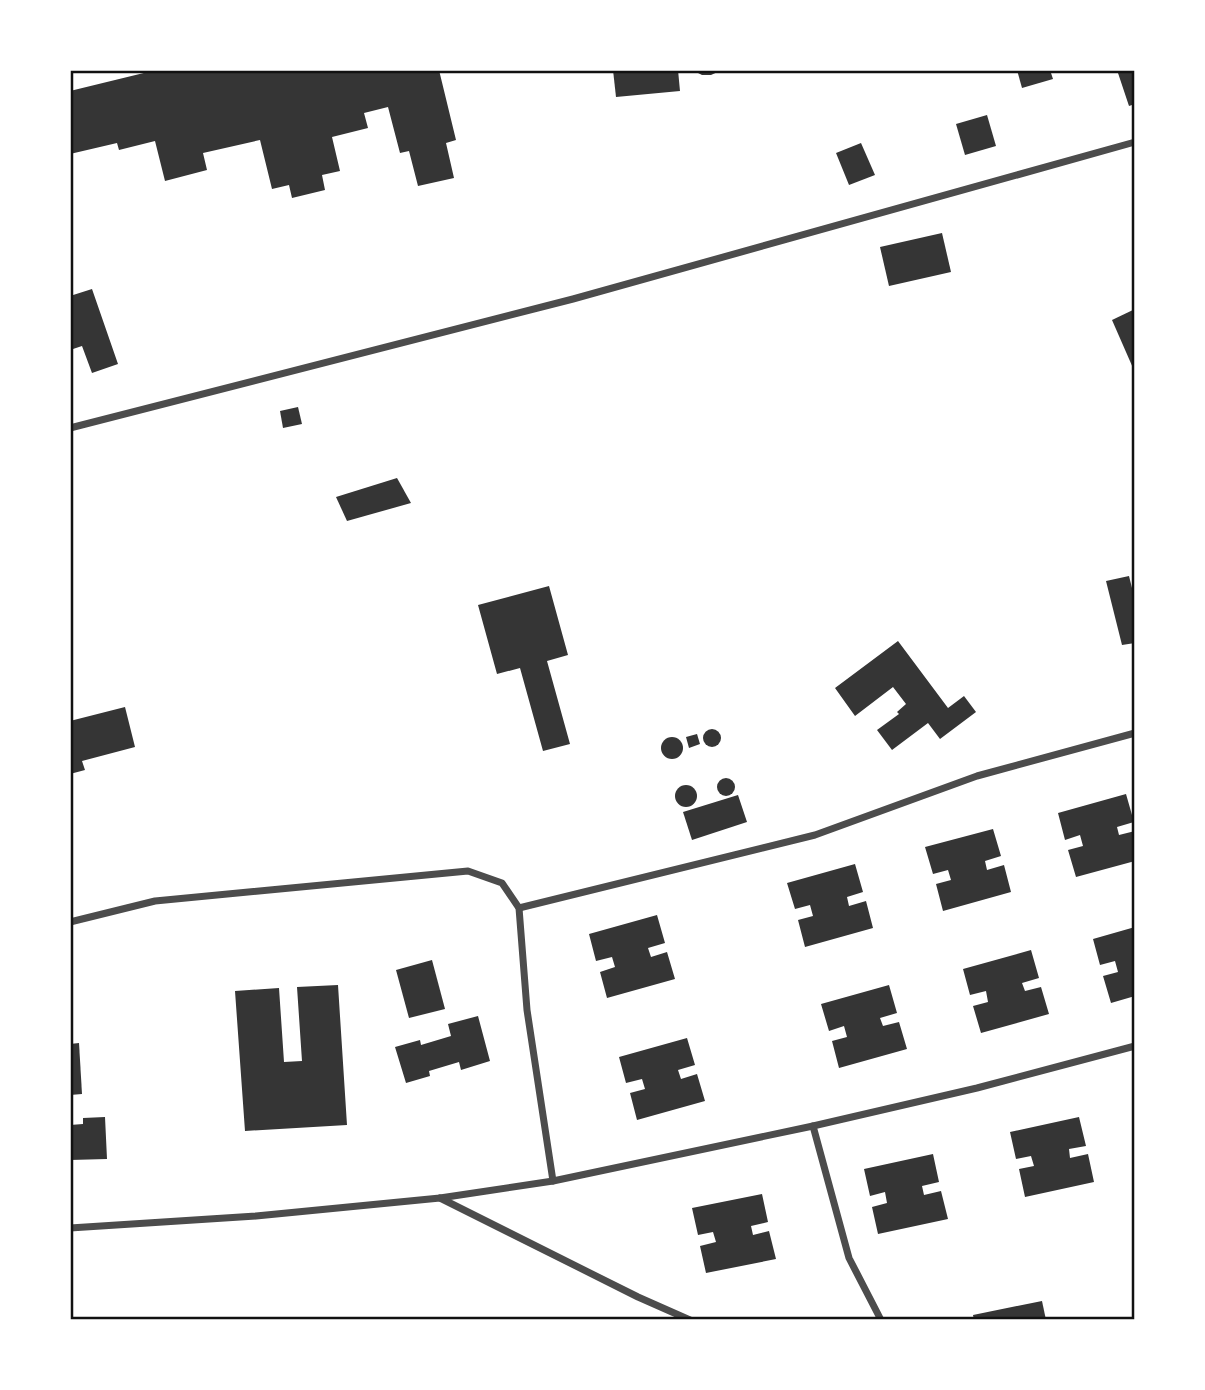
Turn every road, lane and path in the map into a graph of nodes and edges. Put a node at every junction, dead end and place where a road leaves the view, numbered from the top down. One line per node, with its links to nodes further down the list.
1 (1135, 142): 2 (street)
2 (70, 428)
3 (1135, 733): 4 (street)
4 (519, 908): 5 (street); 8 (street)
5 (70, 922)
6 (1135, 1046): 7 (street)
7 (813, 1126): 8 (street); 12 (street)
8 (554, 1181): 9 (street)
9 (440, 1198): 10 (street); 11 (street)
10 (70, 1228)
11 (690, 1320)
12 (881, 1320)

